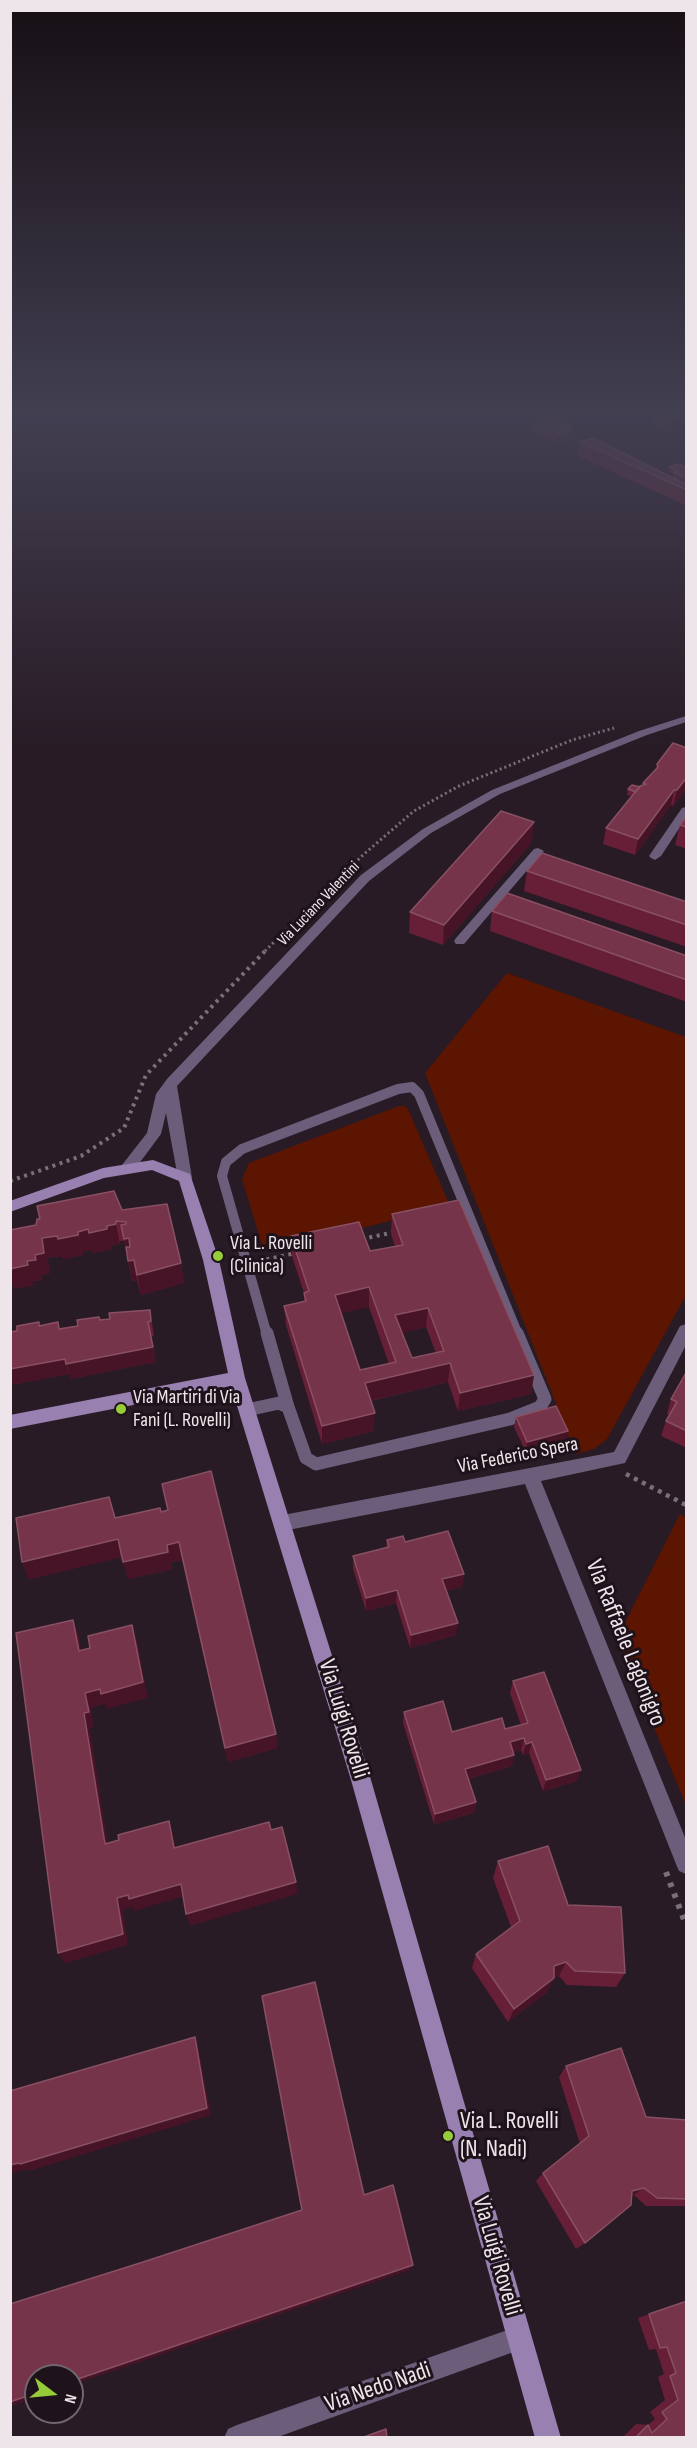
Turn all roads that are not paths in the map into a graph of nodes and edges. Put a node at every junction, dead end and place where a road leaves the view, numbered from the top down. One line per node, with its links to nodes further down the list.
1 (687, 720): 6 (street, Via Luciano Valentini)
2 (686, 812): 4 (street)
3 (537, 851): 5 (street)
4 (655, 856)
5 (460, 941)
6 (172, 1082): 7 (street, Via Luciano Valentini); 8 (street)
7 (127, 1169): 8 (street); 9 (street)
8 (185, 1178): 11 (street, Via Luigi Rovelli)
9 (10, 1207)
10 (687, 1331): 15 (street, Via Federico Spera)
11 (237, 1378): 13 (street, Via Luigi Rovelli); 14 (street)
12 (288, 1407): 12 (lane); 13 (lane)
13 (247, 1410): 16 (street, Via Luigi Rovelli)
14 (10, 1422)
15 (530, 1474): 16 (street, Via Federico Spera); 17 (street, Via Raffaele Lagonigro)
16 (283, 1523): 18 (street, Via Luigi Rovelli)
17 (687, 1864)
18 (519, 2338): 19 (street, Via Nedo Nadi); 20 (street, Via Luigi Rovelli)
19 (237, 2438)
20 (548, 2438)

